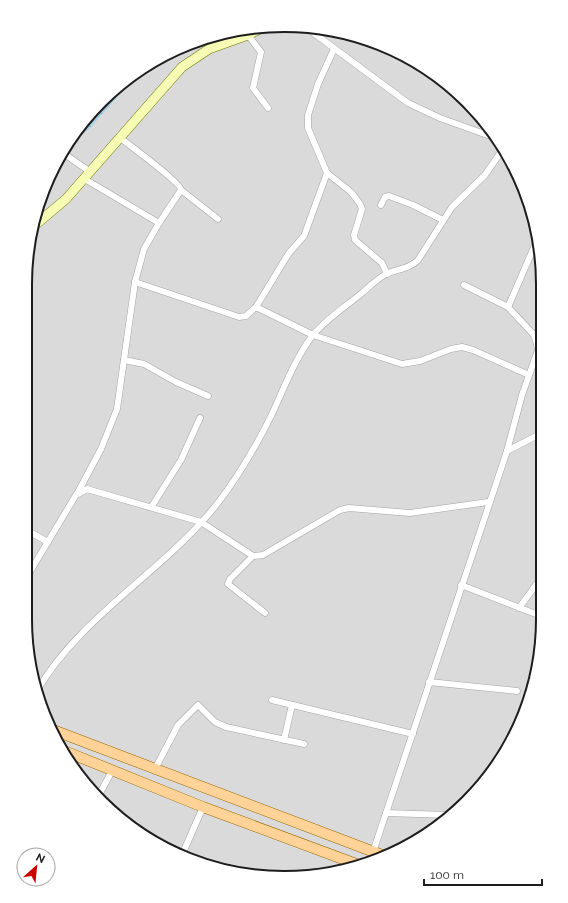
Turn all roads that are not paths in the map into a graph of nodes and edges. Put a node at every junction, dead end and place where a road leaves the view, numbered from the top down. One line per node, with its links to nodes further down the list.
1 (315, 34): 4 (street)
2 (248, 35): 3 (street); 5 (street)
3 (207, 45): 7 (street)
4 (334, 49): 6 (street); 10 (street)
5 (268, 108)
6 (481, 128)
7 (119, 137): 11 (street); 12 (street)
8 (500, 154): 16 (street)
9 (67, 157): 11 (street)
10 (326, 173): 19 (street); 22 (street)
11 (86, 175): 15 (street); 17 (street)
12 (181, 190): 14 (street); 17 (street)
13 (381, 205): 16 (street)
14 (218, 219)
15 (41, 220)
16 (443, 220): 19 (street)
17 (159, 223): 20 (street)
18 (534, 248): 23 (street)
19 (387, 274): 24 (street)
20 (134, 282): 22 (street); 26 (street)
21 (464, 285): 23 (street)
22 (256, 307): 24 (street)
23 (508, 307): 25 (street)
24 (313, 335): 28 (street); 36 (street)
25 (536, 340)
26 (124, 360): 29 (street); 33 (street)
27 (536, 360): 28 (street)
28 (529, 375): 32 (street)
29 (208, 396)
30 (200, 418): 35 (street)
31 (536, 436): 32 (street)
32 (507, 451): 34 (street)
33 (76, 495): 35 (street); 38 (street)
34 (488, 502): 39 (street); 41 (street)
35 (152, 506): 36 (street)
36 (202, 522): 39 (street); 47 (street)
37 (32, 533): 38 (street)
38 (48, 542): 40 (street)
39 (253, 556): 44 (street)
40 (32, 568)
41 (461, 585): 43 (street); 46 (street)
42 (536, 585): 43 (street)
43 (519, 608): 45 (street)
44 (265, 613)
45 (536, 614)
46 (430, 682): 48 (street); 52 (street)
47 (41, 684)
48 (517, 692)
49 (272, 700): 50 (street)
50 (292, 705): 52 (street); 53 (street)
51 (59, 732): 56 (main road)
52 (412, 734): 60 (street)
53 (284, 740): 54 (street); 56 (street)
54 (304, 744)
55 (71, 754): 57 (main road)
56 (155, 770): 63 (main road)
57 (112, 771): 58 (street); 59 (main road)
58 (101, 791)
59 (203, 807): 62 (street); 65 (main road)
60 (386, 813): 61 (street); 64 (street)
61 (441, 816)
62 (184, 850)
63 (376, 854)
64 (377, 854)
65 (350, 862)

